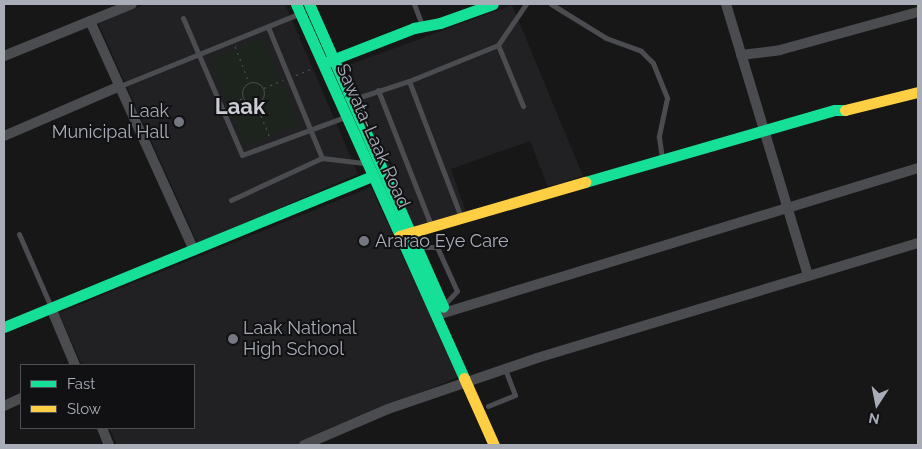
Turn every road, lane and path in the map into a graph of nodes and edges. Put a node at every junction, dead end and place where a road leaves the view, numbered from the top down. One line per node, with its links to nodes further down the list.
1 (132, 4): 11 (street)
2 (414, 4): 13 (lane)
3 (493, 4): 13 (street)
4 (526, 4): 15 (lane)
5 (551, 4): 36 (lane)
6 (726, 4): 17 (street)
7 (310, 6): 8 (lane); 19 (street, Sawata-Laak Road)
8 (298, 9): 12 (lane); 19 (street, Sawata-Laak Road)
9 (918, 12): 17 (street)
10 (183, 18): 16 (lane)
11 (90, 21): 18 (street); 22 (street)
12 (268, 27): 14 (lane); 31 (lane)
13 (424, 29): 19 (street)
14 (232, 41): 16 (lane); 21 (path)
15 (498, 46): 20 (lane); 29 (lane)
16 (199, 54): 22 (lane); 28 (lane)
17 (742, 55): 32 (street)
18 (4, 56)
19 (328, 65): 26 (street, Sawata-Laak Road); 30 (street, Sawata-Laak Road)
20 (410, 81): 23 (lane); 42 (lane)
21 (250, 82): 25 (path); 27 (path)
22 (120, 86): 33 (street); 47 (street)
23 (378, 90): 26 (lane); 43 (lane)
24 (918, 92): 32 (street)
25 (243, 98): 27 (path); 28 (path)
26 (351, 100): 45 (street, Sawata-Laak Road)
27 (256, 103): 34 (path)
28 (222, 106): 34 (lane)
29 (523, 106)
30 (345, 117): 31 (lane); 37 (street, Sawata-Laak Road)
31 (310, 130): 34 (lane); 35 (lane)
32 (766, 134): 36 (street); 41 (street); 42 (street)
33 (4, 136)
34 (273, 144)
35 (322, 158): 37 (lane); 40 (lane)
36 (662, 160): 42 (street)
37 (366, 163): 39 (street, Sawata-Laak Road)
38 (918, 168): 41 (street)
39 (372, 176): 45 (street, Sawata-Laak Road); 47 (street)
40 (231, 200)
41 (789, 205): 48 (street); 50 (street)
42 (462, 220): 43 (street)
43 (432, 229): 45 (street)
44 (19, 234): 49 (lane)
45 (408, 239): 50 (street, Sawata-Laak Road); 50 (lane)
46 (918, 244): 48 (street)
47 (194, 250): 49 (street)
48 (808, 275): 53 (street)
49 (51, 308): 51 (street); 52 (street)
50 (441, 311): 54 (street, Sawata-Laak Road)
51 (4, 326)
52 (75, 364)
53 (504, 369): 54 (street); 57 (lane)
54 (472, 379): 57 (street, Sawata-Laak Road); 60 (street); 61 (street, Sawata-Laak Road)
55 (20, 398): 56 (street)
56 (4, 406)
57 (488, 406): 62 (street, Sawata-Laak Road)
58 (102, 429): 59 (street)
59 (105, 444)
60 (304, 445)
61 (494, 445)
62 (505, 445)

